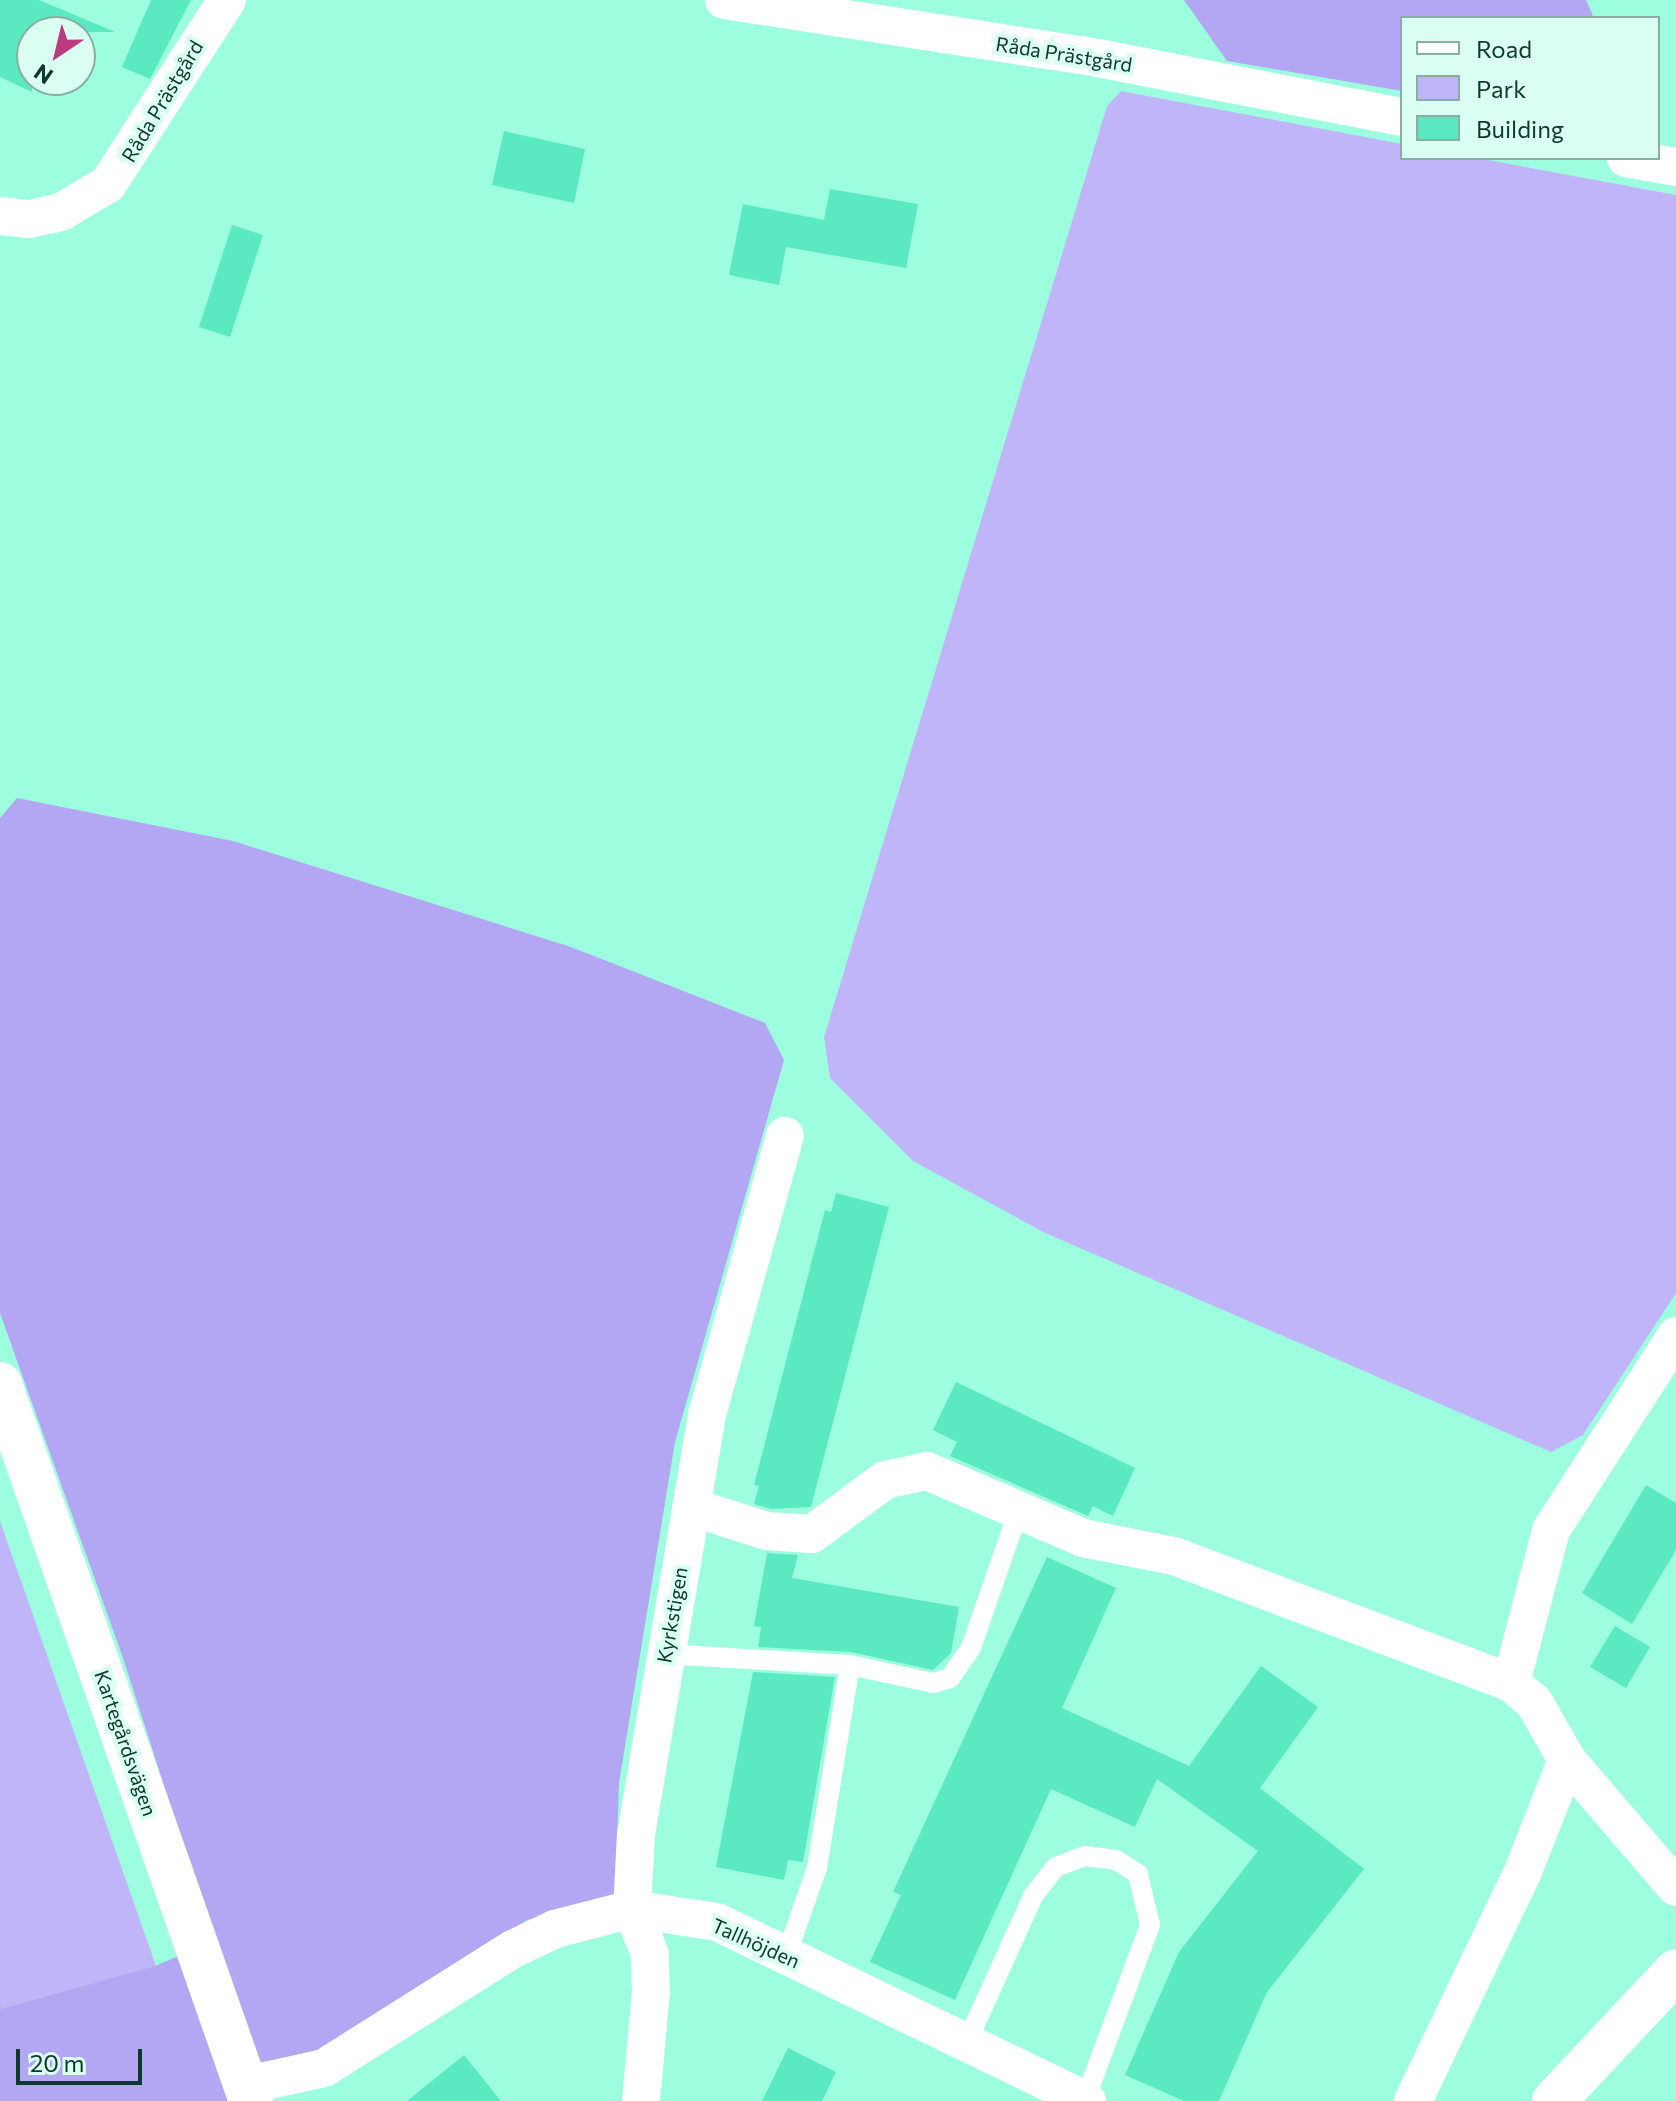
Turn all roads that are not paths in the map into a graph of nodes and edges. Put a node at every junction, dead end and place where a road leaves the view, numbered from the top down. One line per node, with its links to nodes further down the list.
1 (227, 0): 6 (street, Råda Prästgård)
2 (724, 0): 3 (street, Råda Prästgård)
3 (1400, 117)
4 (1637, 160): 5 (street)
5 (1676, 167)
6 (0, 216)
7 (785, 1136): 10 (street, Kyrkstigen)
8 (1676, 1336): 14 (street)
9 (0, 1384): 21 (street, Kartegårdsvägen)
10 (691, 1507): 11 (street); 12 (street, Kyrkstigen)
11 (1019, 1509): 13 (lane); 14 (street)
12 (664, 1654): 13 (lane); 17 (street, Kyrkstigen)
13 (850, 1665): 18 (lane)
14 (1511, 1683): 15 (street)
15 (1567, 1760): 16 (street); 24 (street)
16 (1676, 1887)
17 (632, 1909): 18 (street, Tallhöjden); 21 (street, Tallhöjden); 22 (street, Kyrkstigen)
18 (786, 1956): 20 (street, Tallhöjden)
19 (1676, 1971): 25 (street)
20 (966, 2044): 23 (street, Tallhöjden); 23 (lane)
21 (249, 2093)
22 (641, 2101)
23 (1086, 2101)
24 (1413, 2101)
25 (1554, 2101)

